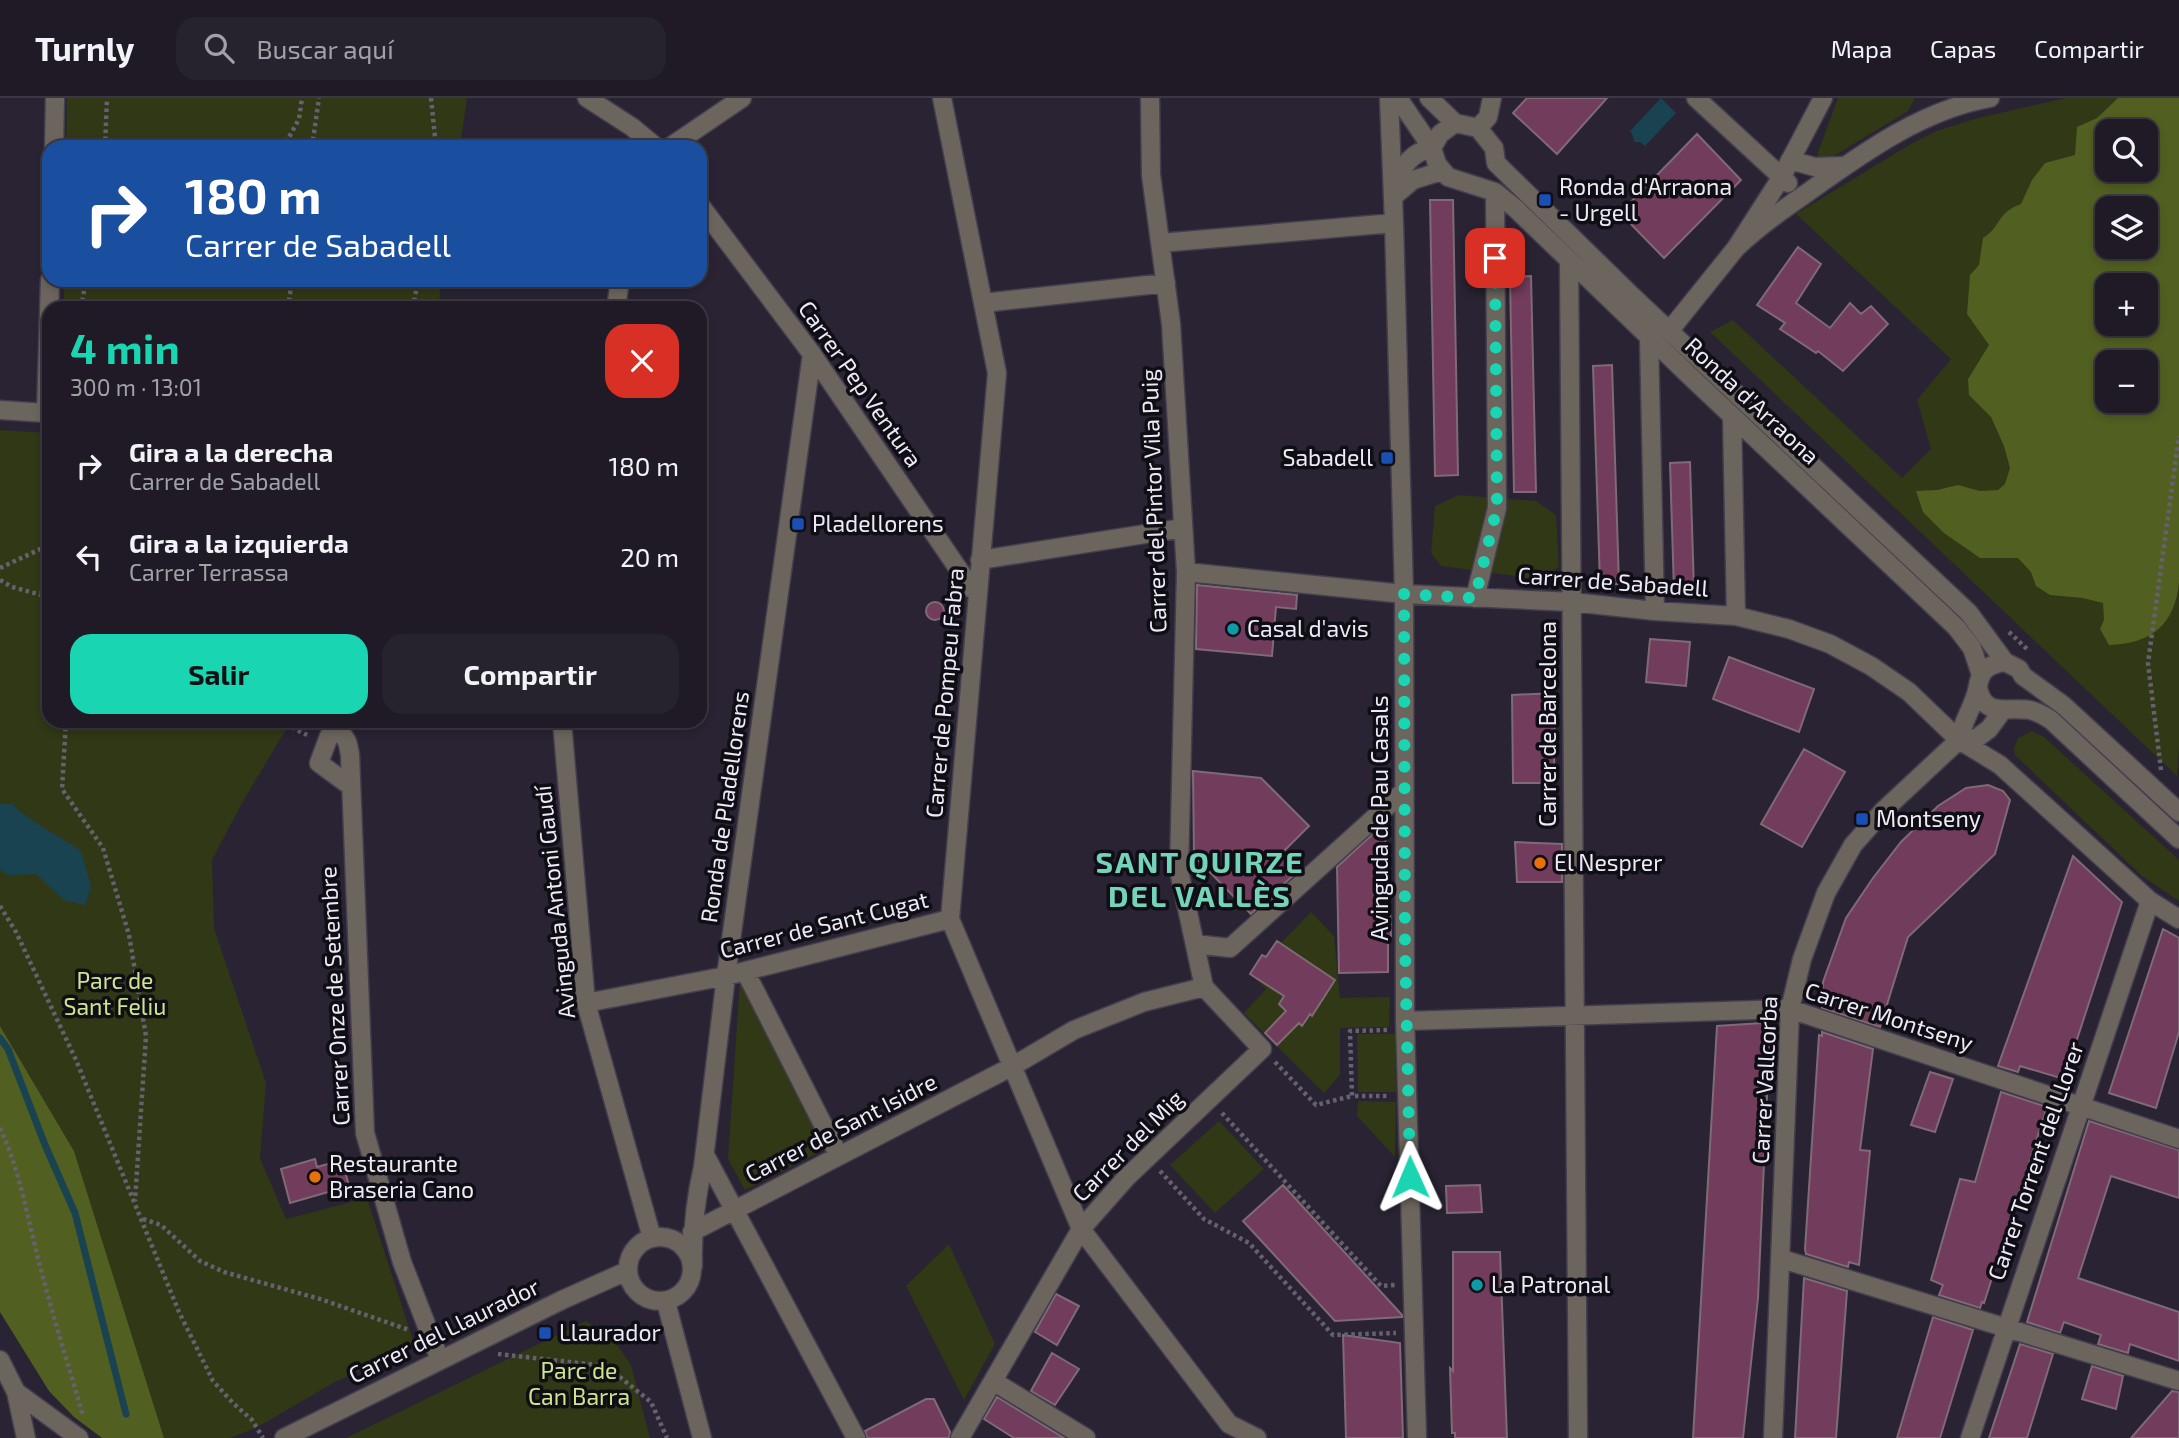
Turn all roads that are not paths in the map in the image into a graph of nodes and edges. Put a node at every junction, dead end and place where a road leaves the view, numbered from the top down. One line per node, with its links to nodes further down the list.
1 (55, 98): 16 (street)
2 (587, 98): 17 (street)
3 (743, 98): 18 (street)
4 (942, 98): 35 (street, Carrer de Pompeu Fabra)
5 (1150, 98): 31 (street, Carrer del Pintor Vila Puig)
6 (1389, 98): 28 (street, Avinguda de Pau Casals)
7 (1398, 98): 19 (street)
8 (1429, 98): 14 (street)
9 (1492, 98): 15 (street)
10 (1696, 98): 24 (street)
11 (1823, 98): 20 (street)
12 (1951, 98): 13 (street)
13 (1981, 100): 22 (street)
14 (1455, 123): 15 (street); 19 (street)
15 (1478, 128): 21 (street, Ronda d'Arraona)
16 (54, 140)
17 (648, 140)
18 (680, 140)
19 (1432, 148): 23 (street); 28 (street)
20 (1790, 160): 22 (street); 24 (street)
21 (1496, 163): 25 (street); 36 (street, Ronda d'Arraona)
22 (1842, 166): 27 (street)
23 (1442, 171): 25 (street, Ronda d'Arraona); 28 (street)
24 (1781, 178): 27 (street); 32 (street)
25 (1469, 184): 26 (street, Ronda d'Arraona)
26 (1495, 192): 33 (street, Ronda d'Arraona); 47 (street)
27 (1806, 193): 32 (street)
28 (1394, 197): 30 (street, Avinguda de Pau Casals)
29 (707, 214): 38 (street, Carrer Pep Ventura)
30 (1394, 223): 31 (street); 46 (street, Avinguda de Pau Casals)
31 (1160, 243): 34 (street, Carrer del Pintor Vila Puig)
32 (1735, 248): 36 (street)
33 (1569, 261): 37 (street, Ronda d'Arraona); 48 (street, Carrer de Barcelona)
34 (1166, 283): 35 (street); 42 (street, Carrer del Pintor Vila Puig)
35 (983, 303): 43 (street, Carrer de Pompeu Fabra)
36 (1670, 330): 51 (street, Ronda d'Arraona)
37 (1649, 338): 41 (street, Ronda d'Arraona); 49 (street)
38 (812, 354): 45 (street, Carrer Pep Ventura); 66 (street, Ronda de Pladellorens)
39 (0, 410): 40 (street)
40 (42, 413)
41 (1732, 417): 50 (street); 53 (street, Ronda d'Arraona)
42 (1183, 528): 43 (street); 44 (street, Carrer del Pintor Vila Puig)
43 (981, 560): 45 (street, Carrer de Pompeu Fabra)
44 (1186, 572): 46 (street, Carrer de Sabadell); 64 (street, Carrer del Pintor Vila Puig)
45 (978, 591): 62 (street, Carrer de Pompeu Fabra)
46 (1404, 594): 47 (street, Carrer de Sabadell); 58 (street, Avinguda de Pau Casals)
47 (1475, 598): 48 (street, Carrer de Sabadell)
48 (1572, 602): 49 (street, Carrer de Sabadell); 70 (street, Carrer de Barcelona)
49 (1655, 611): 50 (street, Carrer de Sabadell)
50 (1736, 615): 56 (street, Carrer de Sabadell)
51 (2005, 662): 52 (street, Ronda d'Arraona); 53 (street)
52 (2024, 676): 54 (street); 59 (street, Ronda d'Arraona)
53 (1979, 682): 54 (street, Ronda d'Arraona); 56 (street, Carrer Vallcorba)
54 (2006, 710): 56 (street, Carrer Vallcorba); 60 (street, Ronda d'Arraona)
55 (563, 728): 68 (street, Avinguda Antoni Gaudí)
56 (1959, 740): 61 (street, Carrer de Sabadell); 69 (street, Carrer Vallcorba)
57 (349, 785): 57 (street, Carrer Onze de Setembre); 87 (street, Carrer Onze de Setembre)
58 (1404, 792): 64 (street); 71 (street, Avinguda de Pau Casals)
59 (2179, 812)
60 (2179, 839)
61 (2150, 901): 63 (street, Carrer de Sabadell); 73 (street, Carrer Torrent del Llorer)
62 (950, 919): 65 (street, Carrer de Sant Cugat); 72 (street, Carrer de Pompeu Fabra)
63 (2179, 919)
64 (1195, 944): 67 (street, Carrer del Pintor Vila Puig)
65 (746, 971): 66 (street, Carrer de Sant Cugat); 76 (street)
66 (726, 976): 68 (street, Carrer de Sant Cugat); 75 (street, Ronda de Pladellorens)
67 (1204, 987): 72 (street, Carrer de Sant Isidre); 78 (street, Carrer del Mig)
68 (586, 1003): 80 (street, Avinguda Antoni Gaudí)
69 (1790, 1009): 70 (street, Carrer Montseny); 73 (street, Carrer Montseny); 81 (street, Carrer Vallcorba)
70 (1574, 1016): 71 (street, Carrer Montseny); 100 (street, Carrer de Barcelona)
71 (1406, 1025): 99 (street, Avinguda de Pau Casals)
72 (1013, 1066): 76 (street, Carrer de Sant Isidre); 78 (street, Carrer de Pompeu Fabra)
73 (2080, 1106): 74 (street, Carrer Montseny); 85 (street, Carrer Torrent del Llorer)
74 (2179, 1139)
75 (705, 1155): 77 (street); 79 (street, Ronda de Pladellorens)
76 (839, 1156): 77 (street, Carrer de Sant Isidre)
77 (735, 1210): 79 (street, Carrer de Sant Isidre); 95 (street)
78 (1081, 1229): 88 (street, Carrer del Mig); 98 (street, Carrer de Pompeu Fabra)
79 (692, 1232): 82 (street, Ronda de Pladellorens)
80 (652, 1238): 82 (street); 83 (street)
81 (1782, 1259): 85 (street); 101 (street, Carrer Vallcorba)
82 (693, 1266): 84 (street)
83 (627, 1271): 84 (street); 87 (street, Carrer del Llaurador)
84 (666, 1302): 94 (street)
85 (2006, 1327): 89 (street); 102 (street, Carrer Torrent del Llorer)
86 (0, 1360): 90 (street)
87 (440, 1360): 93 (street, Carrer del Llaurador)
88 (993, 1381): 96 (street, Carrer del Mig); 97 (street)
89 (2179, 1381)
90 (16, 1392): 91 (street); 92 (street)
91 (83, 1432)
92 (26, 1438)
93 (284, 1438)
94 (702, 1438)
95 (856, 1438)
96 (960, 1438)
97 (1086, 1438)
98 (1257, 1438)
99 (1416, 1438)
100 (1578, 1438)
101 (1773, 1438)
102 (1970, 1438)

